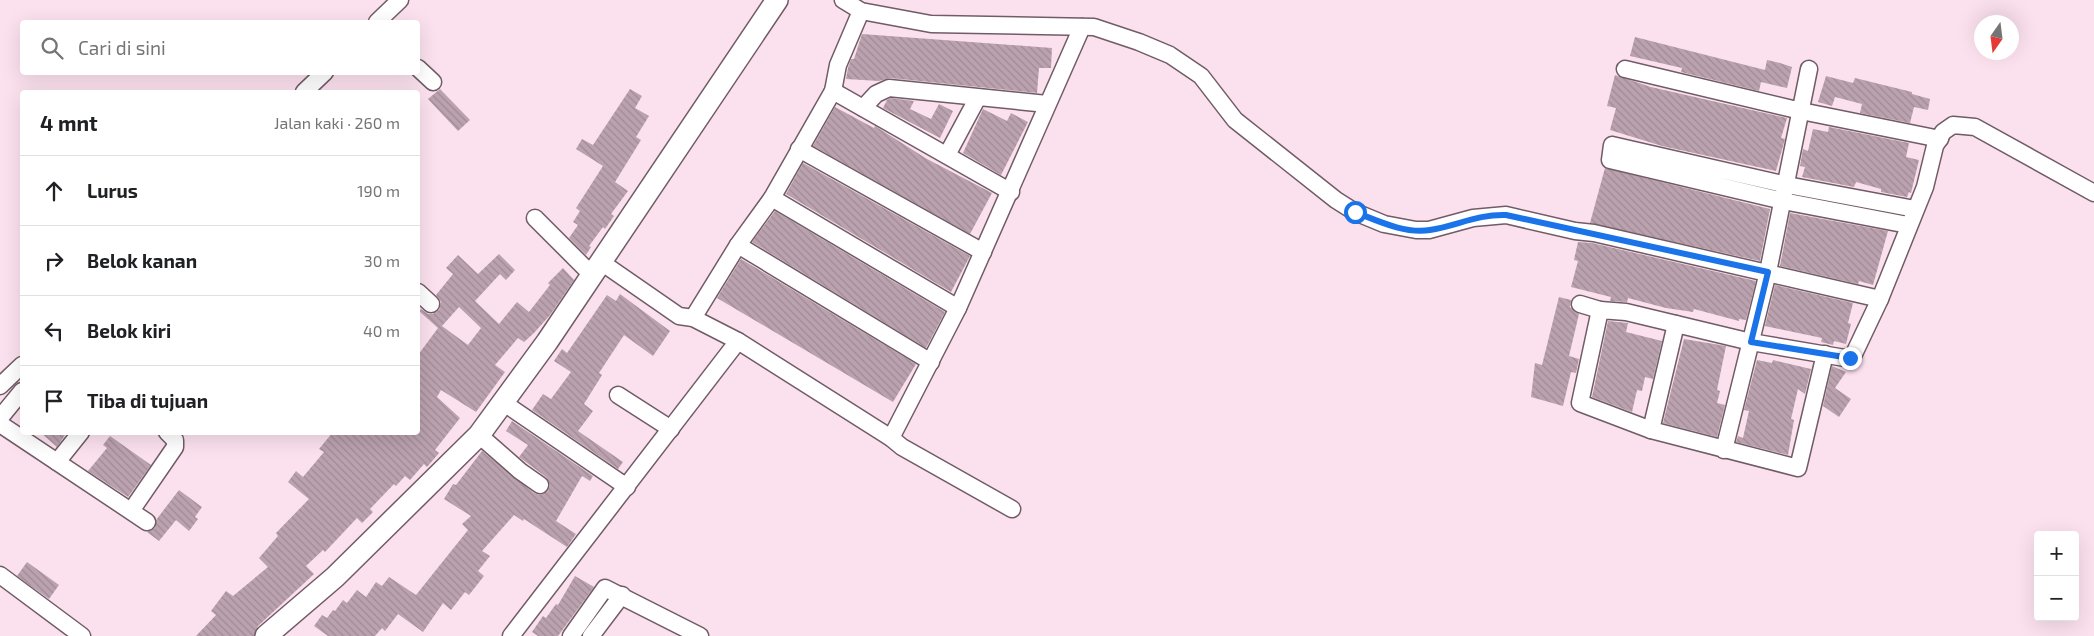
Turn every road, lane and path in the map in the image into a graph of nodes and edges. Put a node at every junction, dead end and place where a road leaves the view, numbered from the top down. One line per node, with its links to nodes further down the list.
1 (400, 0): 5 (street)
2 (777, 0): 30 (street)
3 (843, 0): 4 (street)
4 (861, 11): 6 (street); 13 (street)
5 (379, 20)
6 (1082, 27): 15 (street); 31 (street)
7 (1625, 68): 17 (street)
8 (1809, 69): 17 (street)
9 (420, 70): 11 (street)
10 (322, 75): 12 (street)
11 (433, 82)
12 (306, 90)
13 (833, 91): 16 (street); 19 (street)
14 (977, 99): 15 (street); 16 (street); 20 (street)
15 (1047, 104): 21 (street)
16 (863, 108): 20 (street)
17 (1801, 111): 18 (street); 22 (street)
18 (1940, 138): 23 (street); 25 (street)
19 (799, 149): 24 (street); 29 (street)
20 (946, 155): 21 (street)
21 (1011, 192): 29 (street)
22 (1785, 193): 22 (street); 25 (street); 27 (street); 31 (street)
23 (2094, 193)
24 (772, 198): 28 (street); 36 (street)
25 (1915, 209): 27 (street)
26 (535, 218): 30 (street)
27 (1908, 225): 33 (street)
28 (738, 245): 38 (street); 43 (street)
29 (983, 252): 36 (street)
30 (597, 269): 38 (street); 48 (street)
31 (1768, 272): 33 (street); 41 (street)
32 (420, 294): 34 (street)
33 (1880, 299): 42 (street)
34 (431, 304)
35 (1580, 304): 37 (street)
36 (958, 308): 43 (street)
37 (1600, 310): 39 (street); 52 (street)
38 (693, 318): 40 (street)
39 (1676, 324): 41 (street); 52 (street)
40 (738, 341): 51 (street); 56 (street)
41 (1751, 342): 42 (street); 57 (street)
42 (1825, 354): 57 (street)
43 (931, 362): 56 (street)
44 (20, 367): 45 (street)
45 (0, 386)
46 (20, 393): 49 (street)
47 (618, 395): 51 (street)
48 (504, 403): 55 (street); 60 (street)
49 (0, 418)
50 (0, 424): 58 (street)
51 (670, 429): 60 (street)
52 (1651, 430): 57 (street)
53 (79, 435): 58 (street)
54 (170, 435): 62 (street)
55 (479, 435): 59 (street); 67 (street)
56 (891, 438): 61 (street)
57 (1724, 450)
58 (57, 462): 62 (street)
59 (540, 486)
60 (627, 487): 68 (street)
61 (1012, 509)
62 (131, 511): 63 (street)
63 (147, 522)
64 (0, 576): 66 (street)
65 (622, 595): 69 (street); 70 (street); 71 (street)
66 (82, 636)
67 (266, 636)
68 (510, 636)
69 (571, 636)
70 (591, 636)
71 (700, 636)

